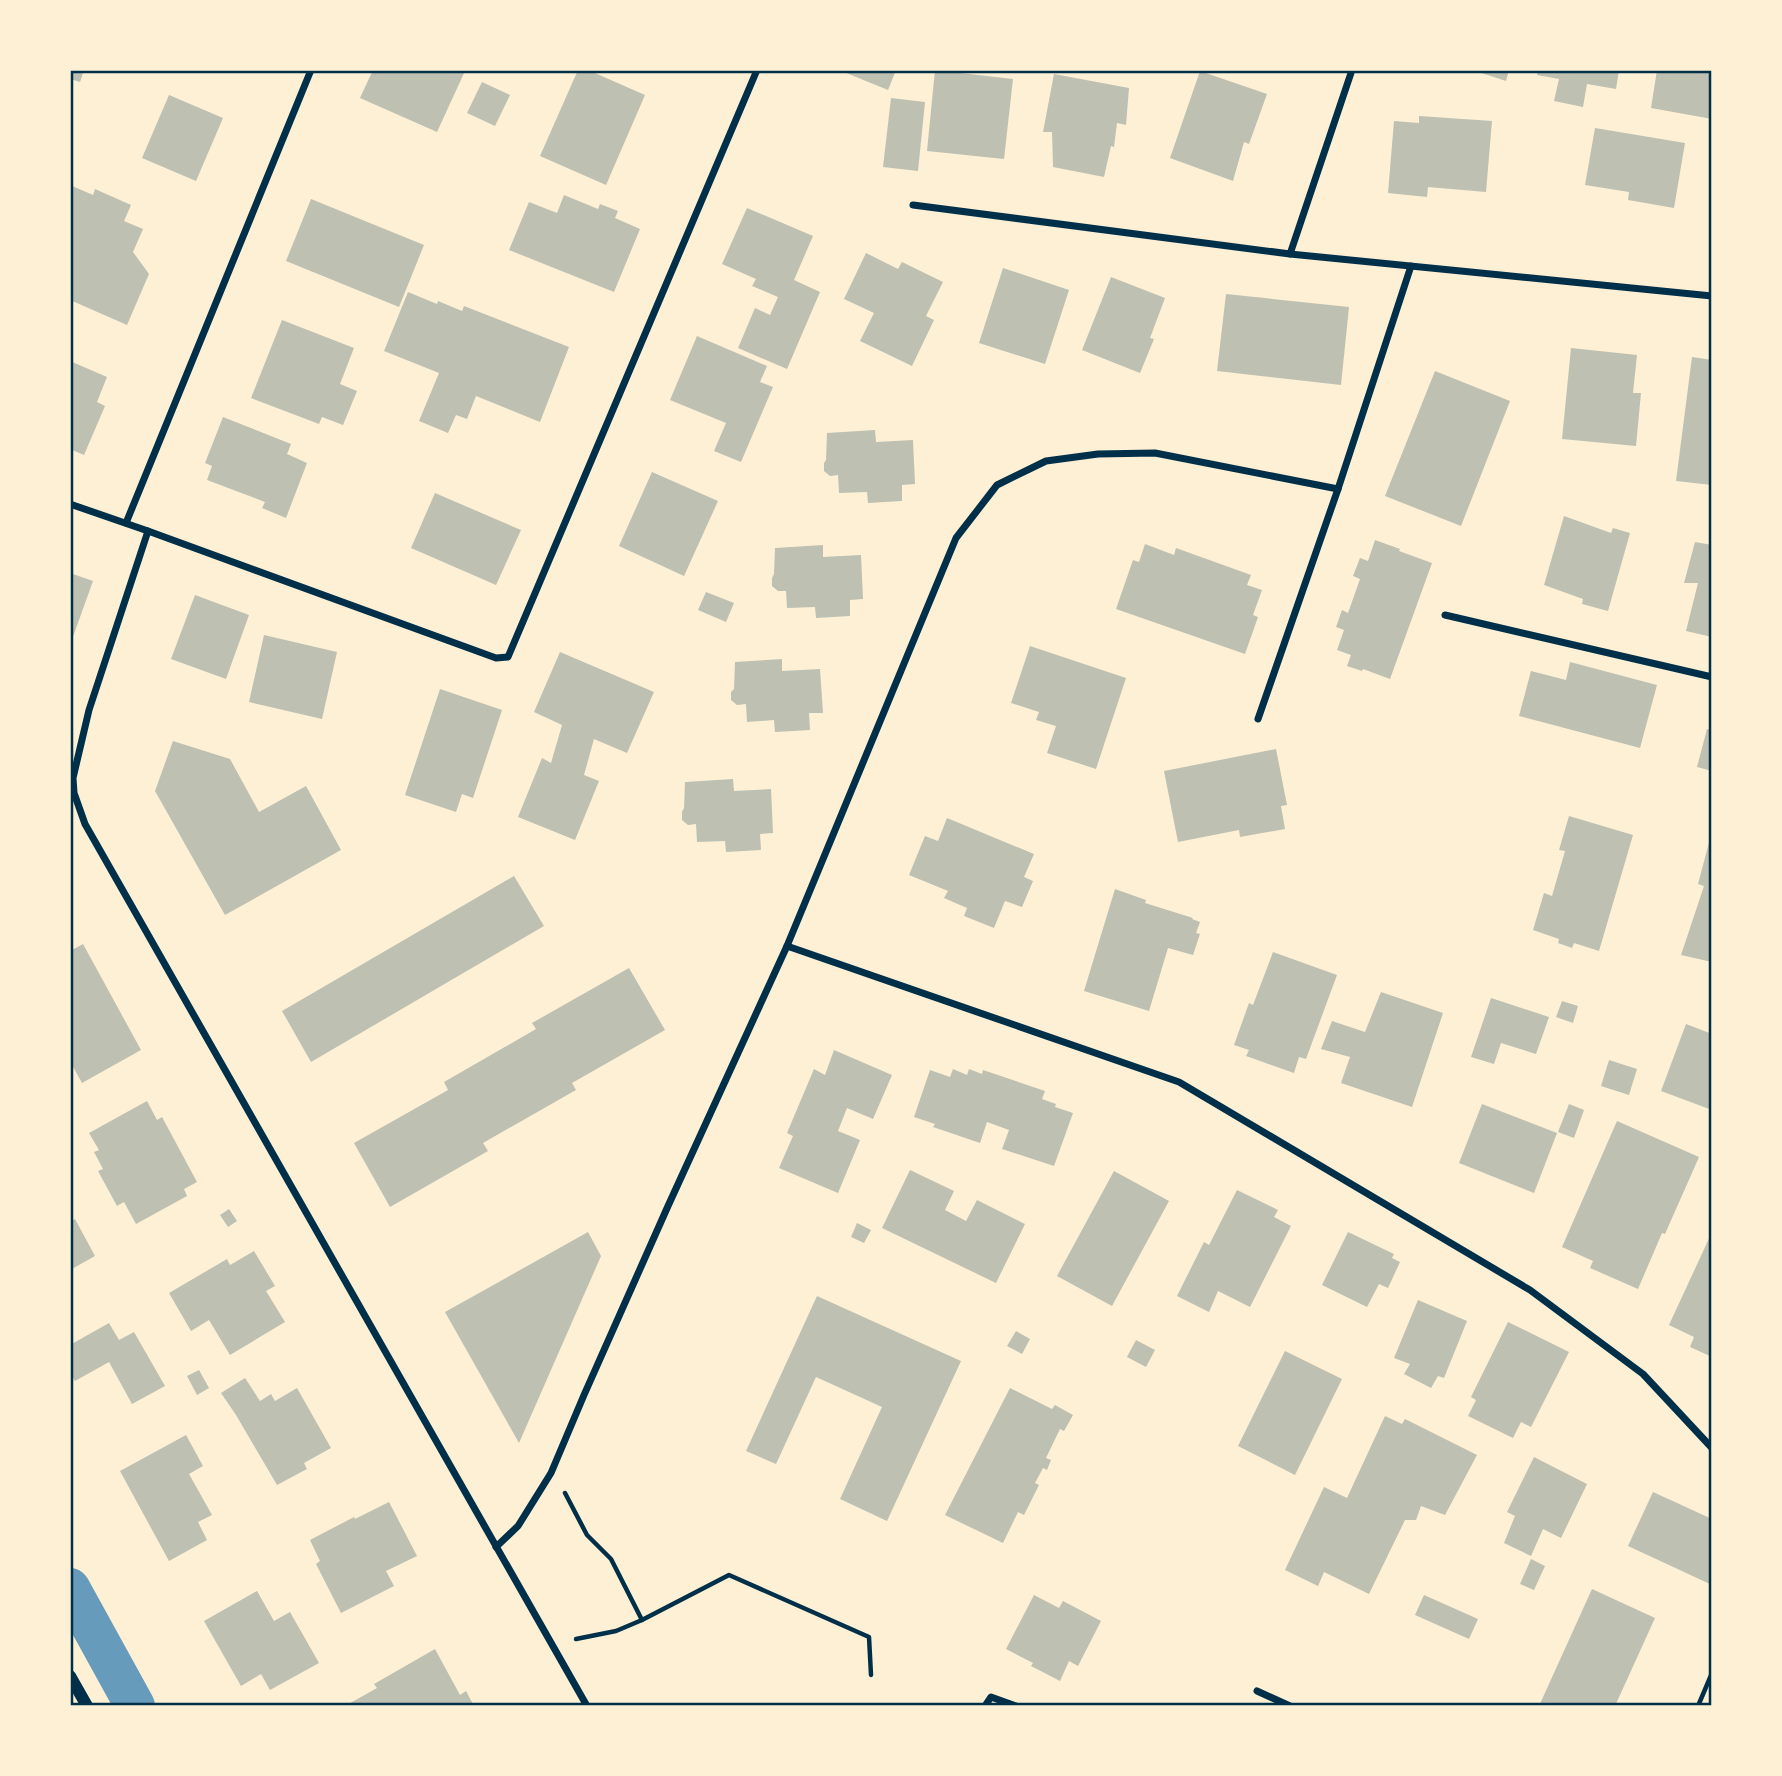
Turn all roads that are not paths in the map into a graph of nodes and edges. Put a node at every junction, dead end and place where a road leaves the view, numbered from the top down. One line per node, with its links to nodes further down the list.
1 (312, 70): 10 (street)
2 (757, 70): 11 (street)
3 (1352, 70): 5 (street)
4 (913, 205): 5 (street)
5 (1290, 254): 6 (street)
6 (1411, 266): 7 (street); 8 (street)
7 (1712, 296)
8 (1338, 489): 14 (street); 15 (street)
9 (70, 505): 10 (street)
10 (126, 523): 11 (street)
11 (148, 531): 17 (street)
12 (1445, 615): 13 (street)
13 (1712, 677)
14 (1258, 719)
15 (787, 946): 16 (street); 17 (street)
16 (1712, 1448)
17 (496, 1547): 21 (street)
18 (70, 1676): 20 (street)
19 (1256, 1691): 24 (street)
20 (86, 1706)
21 (587, 1706)
22 (985, 1706): 23 (street)
23 (1016, 1706)
24 (1290, 1706)

